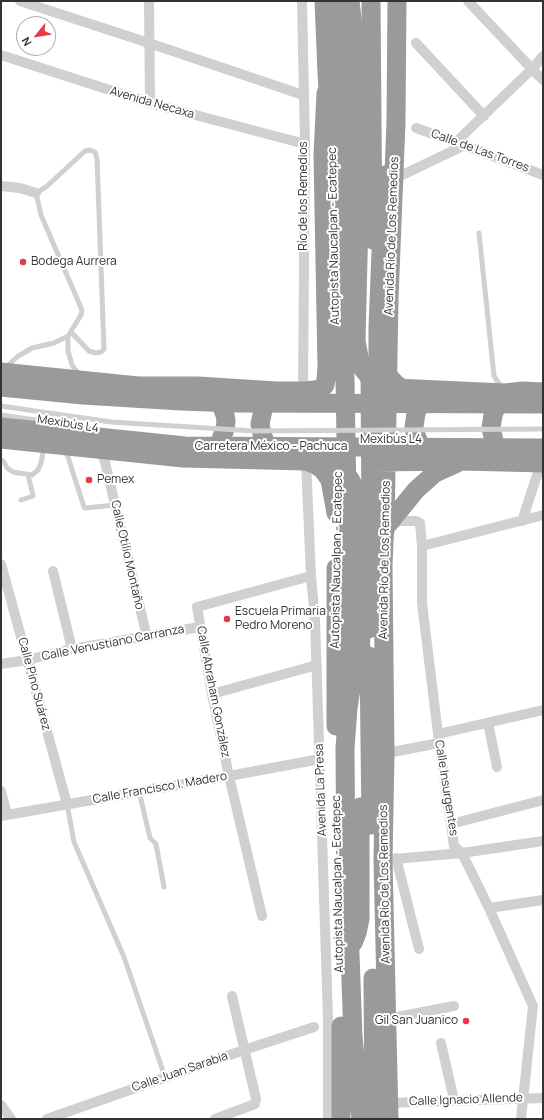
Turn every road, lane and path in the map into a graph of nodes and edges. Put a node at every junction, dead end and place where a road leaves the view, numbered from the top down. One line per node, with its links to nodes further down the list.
1 (20, 1): 10 (street)
2 (149, 1): 10 (street)
3 (302, 1): 17 (street, Río de los Remedios)
4 (324, 1): 15 (highway, Autopista Naucalpan - Ecatepec)
5 (340, 1): 128 (highway, Autopista Naucalpan - Ecatepec)
6 (350, 1): 39 (highway, bridge)
7 (371, 1): 33 (highway, Avenida Río de Los Remedios)
8 (397, 1): 24 (highway)
9 (468, 1): 14 (street)
10 (149, 43): 17 (street); 18 (street)
11 (416, 43): 19 (street)
12 (1, 55): 18 (street, Avenida Necaxa)
13 (543, 56): 14 (street)
14 (532, 70): 16 (street); 19 (street)
15 (327, 73): 36 (highway); 74 (highway, Autopista Naucalpan - Ecatepec)
16 (543, 80)
17 (303, 95): 22 (street, Río de los Remedios)
18 (150, 104): 22 (street, Avenida Necaxa)
19 (484, 116): 21 (street)
20 (416, 128): 21 (street, Calle de Las Torres)
21 (461, 143): 23 (street, Calle de Las Torres); 24 (street)
22 (304, 144): 36 (street, Río de los Remedios)
23 (543, 175)
24 (389, 177): 33 (highway, Avenida Río de Los Remedios); 39 (highway, bridge)
25 (1, 186): 26 (street)
26 (36, 194): 28 (lane); 28 (lane)
27 (479, 233): 38 (lane)
28 (69, 334): 29 (lane); 30 (lane)
29 (1, 372): 30 (highway)
30 (84, 380): 31 (highway)
31 (198, 386): 35 (highway); 63 (highway)
32 (1, 387): 40 (highway, bridge)
33 (379, 387): 34 (highway); 69 (highway, Avenida Río de Los Remedios)
34 (438, 390): 38 (highway); 67 (highway)
35 (276, 391): 36 (highway); 61 (highway)
36 (303, 392)
37 (543, 392): 38 (highway)
38 (505, 393): 70 (highway)
39 (419, 394): 40 (highway)
40 (465, 404): 41 (highway, bridge)
41 (543, 404)
42 (1, 406): 46 (lane, Mexibús L4, bridge)
43 (1, 414): 45 (lane, Mexibús L4, bridge)
44 (1, 427): 61 (highway, Carretera México - Pachuca, bridge)
45 (85, 427)
46 (543, 430)
47 (212, 438): 48 (lane)
48 (228, 438)
49 (260, 438): 61 (lane)
50 (1, 439): 59 (highway)
51 (338, 439): 54 (lane, Mexibús L4)
52 (487, 439): 53 (lane)
53 (503, 439)
54 (354, 440)
55 (362, 440): 56 (lane, Mexibús L4)
56 (393, 440)
57 (409, 440): 58 (lane, Mexibús L4)
58 (425, 440)
59 (44, 444): 60 (highway); 71 (lane)
60 (65, 446): 62 (highway); 73 (lane)
61 (275, 448): 63 (highway); 64 (highway, Carretera México - Pachuca, bridge); 66 (highway); 88 (highway, bridge)
62 (102, 450): 63 (highway); 73 (street, Calle Otilio Montaño)
63 (197, 458)
64 (542, 458): 70 (highway); 76 (street)
65 (1, 460): 71 (lane)
66 (306, 461): 74 (highway); 81 (street, Avenida La Presa)
67 (442, 461): 68 (highway); 69 (highway)
68 (462, 461): 70 (highway); 77 (highway)
69 (378, 462): 77 (highway, Avenida Río de Los Remedios); 88 (highway, Avenida Río de Los Remedios)
70 (511, 462)
71 (28, 475): 72 (lane)
72 (21, 500)
73 (116, 505): 83 (street, Calle Otilio Montaño)
74 (336, 513): 127 (highway, Autopista Naucalpan - Ecatepec)
75 (543, 515): 76 (street)
76 (522, 521): 78 (street)
77 (385, 528): 78 (street, Calle Insurgentes); 93 (highway, Avenida Río de Los Remedios)
78 (422, 546): 92 (street, Calle Insurgentes)
79 (1, 564): 85 (street, Calle Pino Suárez)
80 (53, 570): 84 (street)
81 (311, 576): 82 (street, Calle Abraham González); 87 (street, Avenida La Presa)
82 (200, 627): 83 (street, Calle Venustiano Carranza); 89 (street, Calle Abraham González)
83 (147, 637): 84 (street, Calle Venustiano Carranza)
84 (72, 649): 85 (street, Calle Venustiano Carranza)
85 (27, 660): 86 (street, Calle Venustiano Carranza); 100 (street, Calle Pino Suárez)
86 (1, 664)
87 (317, 665): 89 (street); 94 (street, Avenida La Presa)
88 (369, 672): 93 (highway, Avenida Río de Los Remedios)
89 (212, 694): 96 (street, Calle Abraham González)
90 (543, 710): 91 (street)
91 (488, 723): 92 (street); 95 (street)
92 (438, 738): 93 (street); 102 (street, Calle Insurgentes)
93 (377, 755): 105 (highway, Avenida Río de Los Remedios); 129 (highway, Avenida Río de Los Remedios)
94 (320, 759): 96 (street, Calle Francisco I. Madero); 126 (street, Avenida La Presa)
95 (497, 767)
96 (228, 776): 98 (street, Calle Francisco I. Madero); 109 (street, Calle Abraham González)
97 (1, 790): 101 (street)
98 (139, 791): 100 (street, Calle Francisco I. Madero); 106 (lane)
99 (543, 800): 102 (street)
100 (67, 804): 101 (street, Calle Francisco I. Madero); 117 (lane)
101 (4, 815)
102 (451, 824): 104 (street, Calle Insurgentes)
103 (543, 841): 104 (street)
104 (462, 853): 105 (street); 108 (street, Calle Insurgentes)
105 (390, 859): 110 (street); 113 (highway, Avenida Río de Los Remedios)
106 (164, 886)
107 (543, 900): 108 (street)
108 (489, 908): 118 (street, Calle Insurgentes)
109 (262, 916)
110 (419, 949)
111 (232, 996): 116 (street)
112 (454, 1006): 113 (street)
113 (387, 1019): 122 (highway, Avenida Río de Los Remedios)
114 (314, 1027): 116 (street, Calle Juan Sarabia)
115 (441, 1044): 120 (street)
116 (244, 1050): 117 (street, Calle Juan Sarabia); 125 (street)
117 (165, 1077): 124 (street, Calle Juan Sarabia)
118 (523, 1098): 119 (street, Calle Ignacio Allende); 120 (street, Calle Ignacio Allende); 130 (street, Calle Insurgentes)
119 (543, 1098)
120 (454, 1100): 122 (street, Calle Ignacio Allende)
121 (2, 1107): 123 (street)
122 (389, 1111)
123 (11, 1119)
124 (47, 1119)
125 (215, 1119)
126 (328, 1119)
127 (341, 1119)
128 (360, 1119)
129 (374, 1119)
130 (521, 1119)

